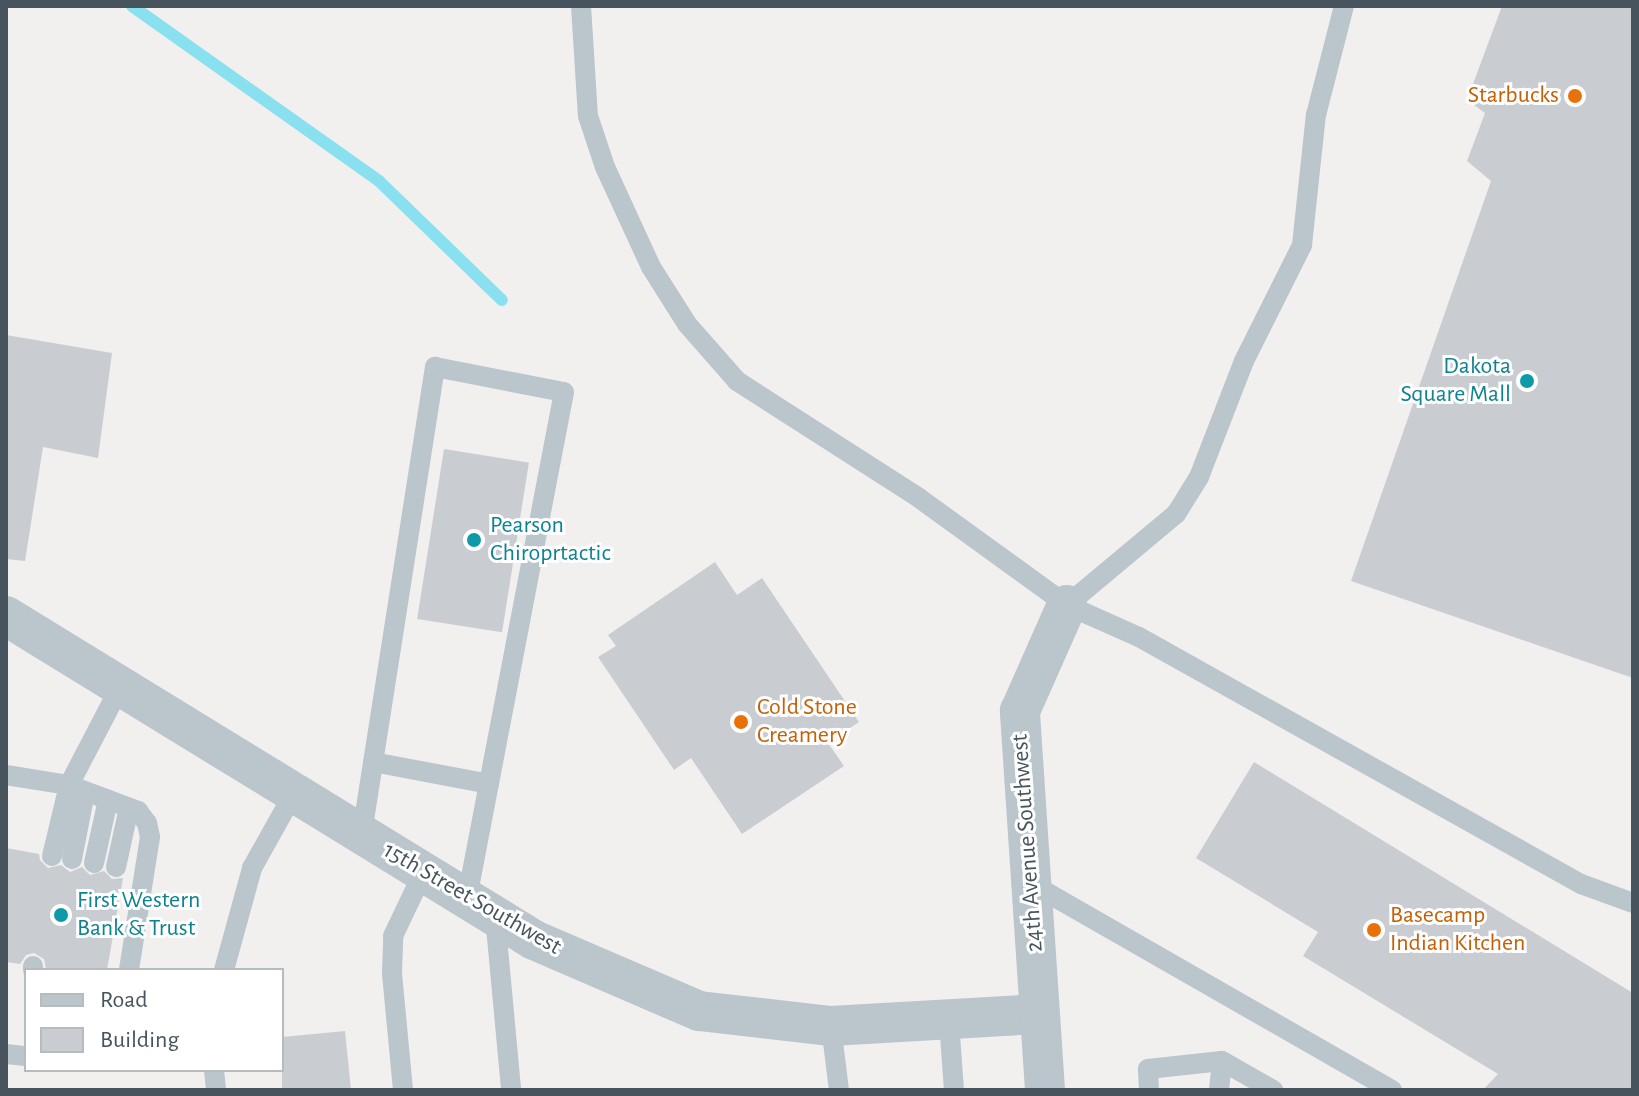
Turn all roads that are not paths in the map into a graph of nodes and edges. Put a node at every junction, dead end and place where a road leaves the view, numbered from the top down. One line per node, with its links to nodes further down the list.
1 (581, 6): 3 (lane)
2 (1344, 6): 3 (lane)
3 (1067, 605): 18 (street, 24th Avenue Southwest); 19 (lane)
4 (6, 616): 5 (street, 15th Street Southwest)
5 (121, 685): 9 (lane); 10 (street, 15th Street Southwest)
6 (373, 762): 8 (lane); 8 (lane); 13 (lane)
7 (6, 775): 9 (lane)
8 (489, 784): 20 (lane)
9 (77, 788): 11 (lane); 14 (lane)
10 (295, 791): 13 (street, 15th Street Southwest); 22 (lane)
11 (108, 800): 12 (lane); 15 (lane)
12 (129, 808): 16 (lane); 21 (lane)
13 (362, 833): 17 (street, 15th Street Southwest)
14 (62, 858)
15 (94, 863)
16 (116, 867)
17 (424, 871): 20 (street, 15th Street Southwest); 27 (lane)
18 (1032, 884): 23 (street, 24th Avenue Southwest); 35 (lane)
19 (1633, 903)
20 (481, 907): 25 (street, 15th Street Southwest); 28 (lane)
21 (129, 968)
22 (225, 968)
23 (1038, 1014): 24 (street, 15th Street Southwest); 31 (street, 24th Avenue Southwest)
24 (949, 1021): 25 (street, 15th Street Southwest); 30 (lane)
25 (831, 1026): 29 (lane)
26 (1222, 1061): 32 (lane); 33 (lane); 34 (lane)
27 (403, 1090)
28 (511, 1090)
29 (839, 1090)
30 (954, 1090)
31 (1045, 1090)
32 (1149, 1090)
33 (1219, 1090)
34 (1273, 1090)
35 (1392, 1090)

